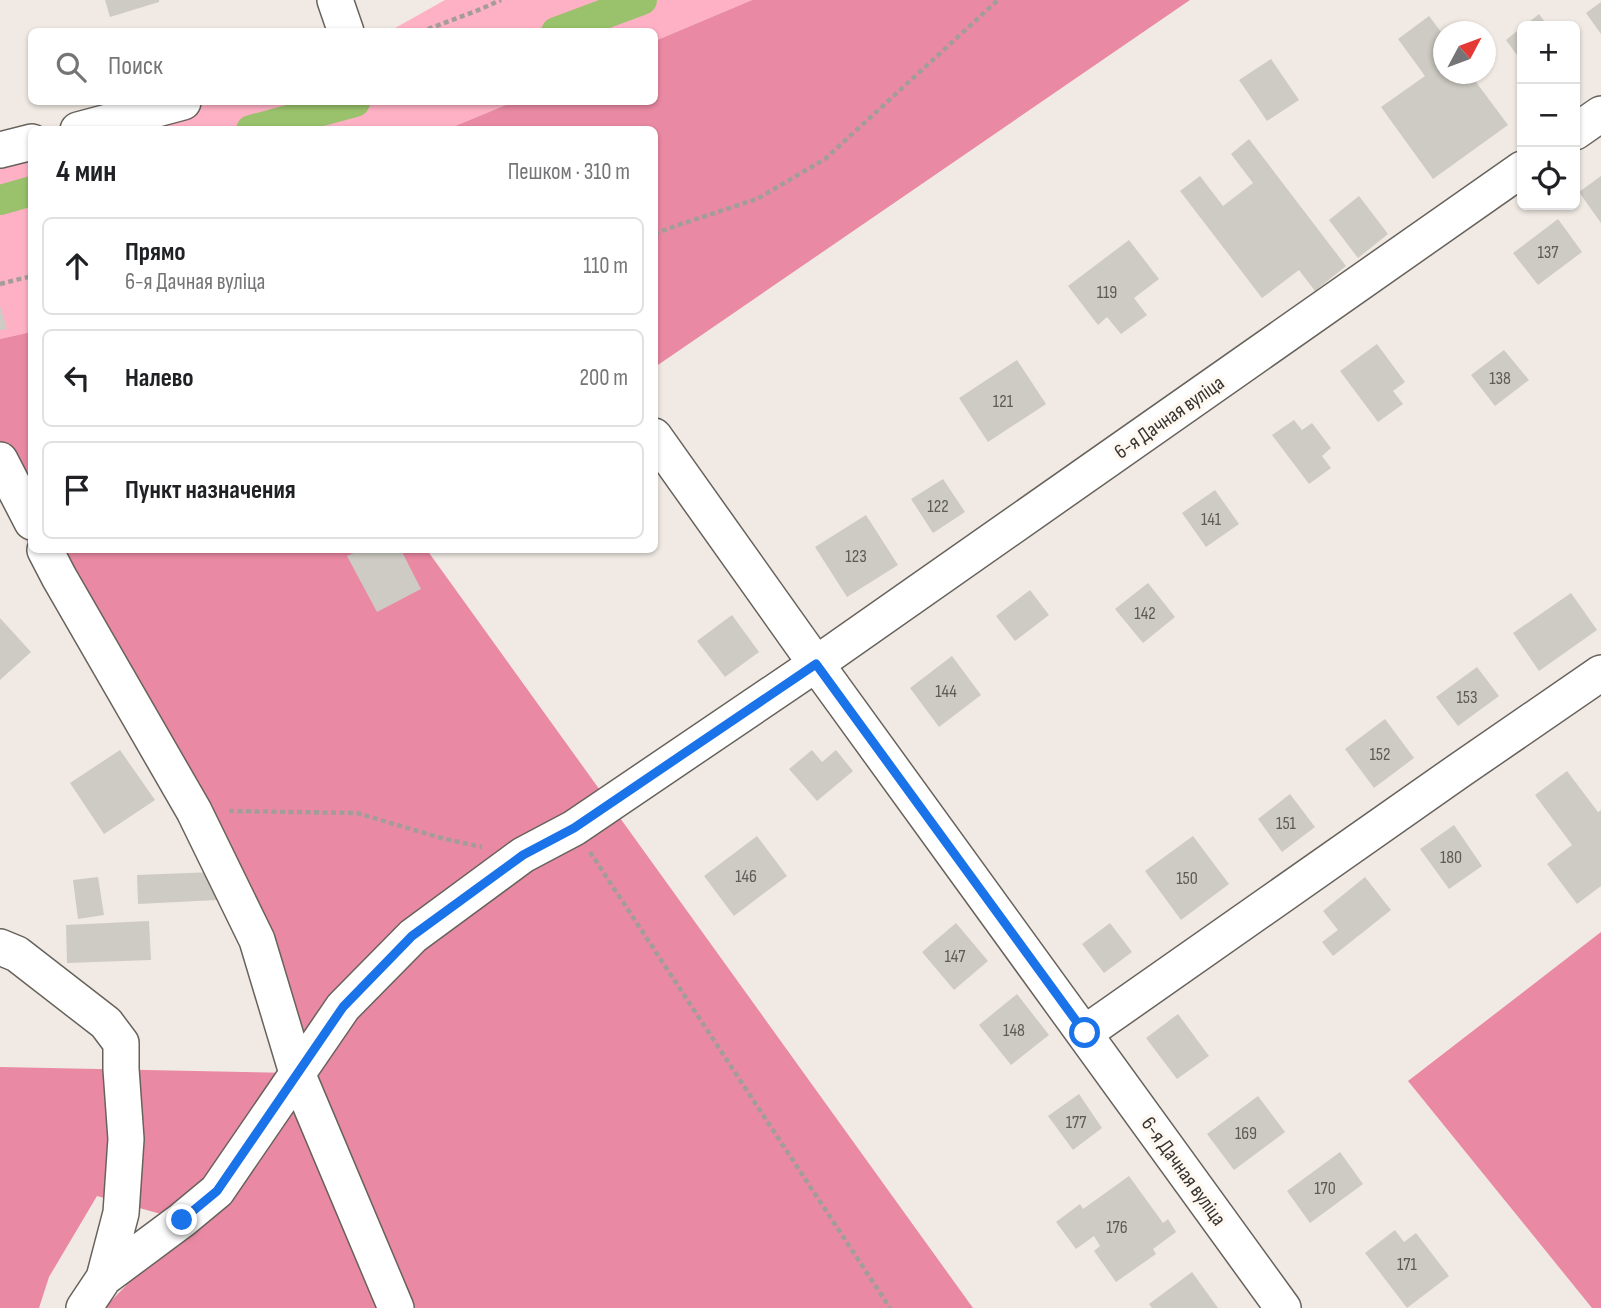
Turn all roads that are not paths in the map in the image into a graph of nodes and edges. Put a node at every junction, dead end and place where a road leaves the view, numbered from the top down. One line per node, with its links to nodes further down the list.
1 (335, 0): 2 (street)
2 (345, 28)
3 (172, 105): 5 (street)
4 (1601, 114): 6 (street)
5 (93, 126)
6 (1580, 129)
7 (28, 143): 8 (street)
8 (0, 150)
9 (1517, 173): 14 (street, 6-я Дачная вуліца)
10 (658, 442): 14 (street, 6-я Дачная вуліца)
11 (0, 460): 12 (street)
12 (28, 514)
13 (47, 553): 18 (street)
14 (816, 664): 17 (street, 6-я Дачная вуліца); 18 (street)
15 (1601, 673): 17 (street)
16 (0, 947): 19 (street)
17 (1085, 1033): 22 (street, 6-я Дачная вуліца)
18 (297, 1073): 19 (street); 21 (street)
19 (104, 1278): 20 (street)
20 (84, 1308)
21 (396, 1308)
22 (1283, 1308)

